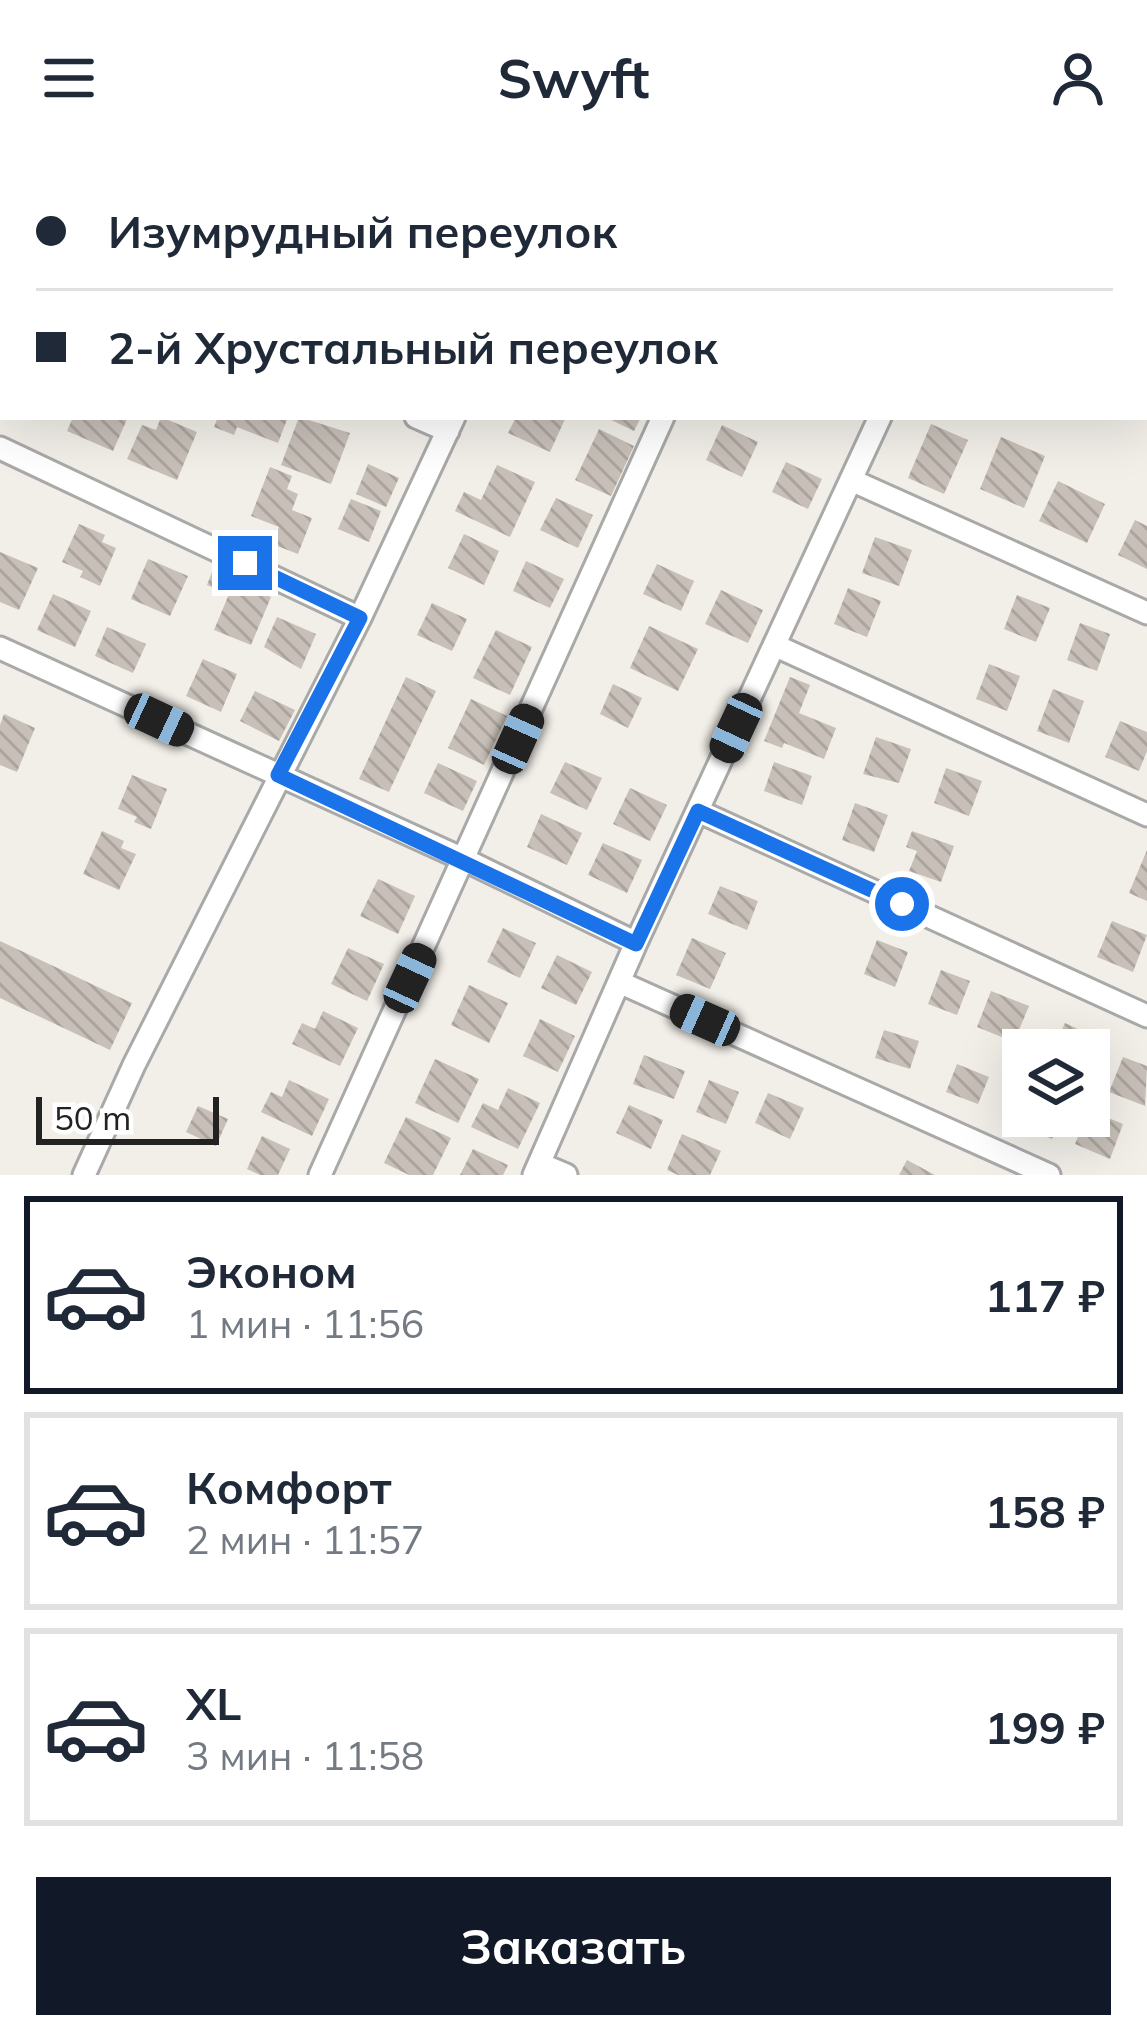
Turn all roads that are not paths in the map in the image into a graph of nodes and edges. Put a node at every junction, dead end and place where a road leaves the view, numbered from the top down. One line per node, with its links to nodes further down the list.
1 (663, 420): 13 (street)
2 (879, 420): 5 (street)
3 (451, 424): 7 (street)
4 (0, 448): 7 (street)
5 (851, 480): 6 (street); 8 (street)
6 (1147, 613)
7 (360, 618): 10 (street)
8 (774, 646): 11 (street); 12 (street)
9 (0, 648): 10 (street)
10 (278, 775): 13 (street); 18 (street)
11 (698, 811): 14 (street); 16 (street)
12 (1147, 815)
13 (464, 860): 14 (street); 19 (street)
14 (636, 944): 15 (street)
15 (620, 982): 17 (street); 21 (street)
16 (1147, 1016)
17 (537, 1169): 20 (street)
18 (84, 1175)
19 (320, 1175)
20 (566, 1175)
21 (1049, 1175)

